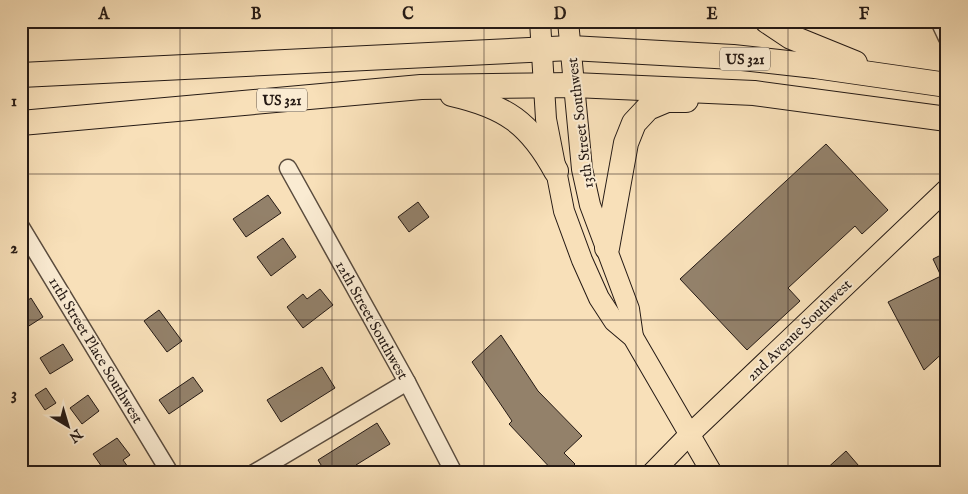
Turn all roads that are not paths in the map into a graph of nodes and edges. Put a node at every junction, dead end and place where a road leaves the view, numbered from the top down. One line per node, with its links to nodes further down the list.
1 (540, 21): 7 (main road, 13th Street Southwest)
2 (568, 21): 6 (main road, 13th Street Southwest)
3 (767, 21): 9 (highway)
4 (939, 21): 5 (street)
5 (947, 38)
6 (571, 48): 7 (highway, US 321); 9 (highway, US 321); 11 (main road, 13th Street Southwest)
7 (542, 49): 8 (highway, US 321); 10 (main road, 13th Street Southwest)
8 (21, 75)
9 (889, 76): 12 (highway, US 321)
10 (543, 85): 11 (highway, US 321); 13 (highway, US 321); 18 (main road, 13th Street Southwest)
11 (574, 85): 14 (highway, US 321); 21 (main road, 13th Street Southwest)
12 (947, 85)
13 (421, 88): 16 (highway, US 321); 18 (highway)
14 (754, 94): 15 (highway, US 321); 21 (highway)
15 (947, 119)
16 (21, 123)
17 (288, 168): 23 (street, 12th Street Southwest)
18 (556, 171): 22 (main road, 13th Street Southwest)
19 (947, 189): 24 (main road, 2nd Avenue Southwest)
20 (21, 227): 25 (street, 11th Street Place Southwest)
21 (607, 248): 22 (main road, 13th Street Southwest)
22 (633, 337): 24 (main road, 13th Street Southwest)
23 (407, 382): 26 (street); 27 (street, 12th Street Southwest)
24 (689, 435): 28 (main road, 2nd Avenue Southwest); 29 (main road, 13th Street Southwest)
25 (170, 473)
26 (254, 473)
27 (454, 473)
28 (652, 473)
29 (712, 473)

